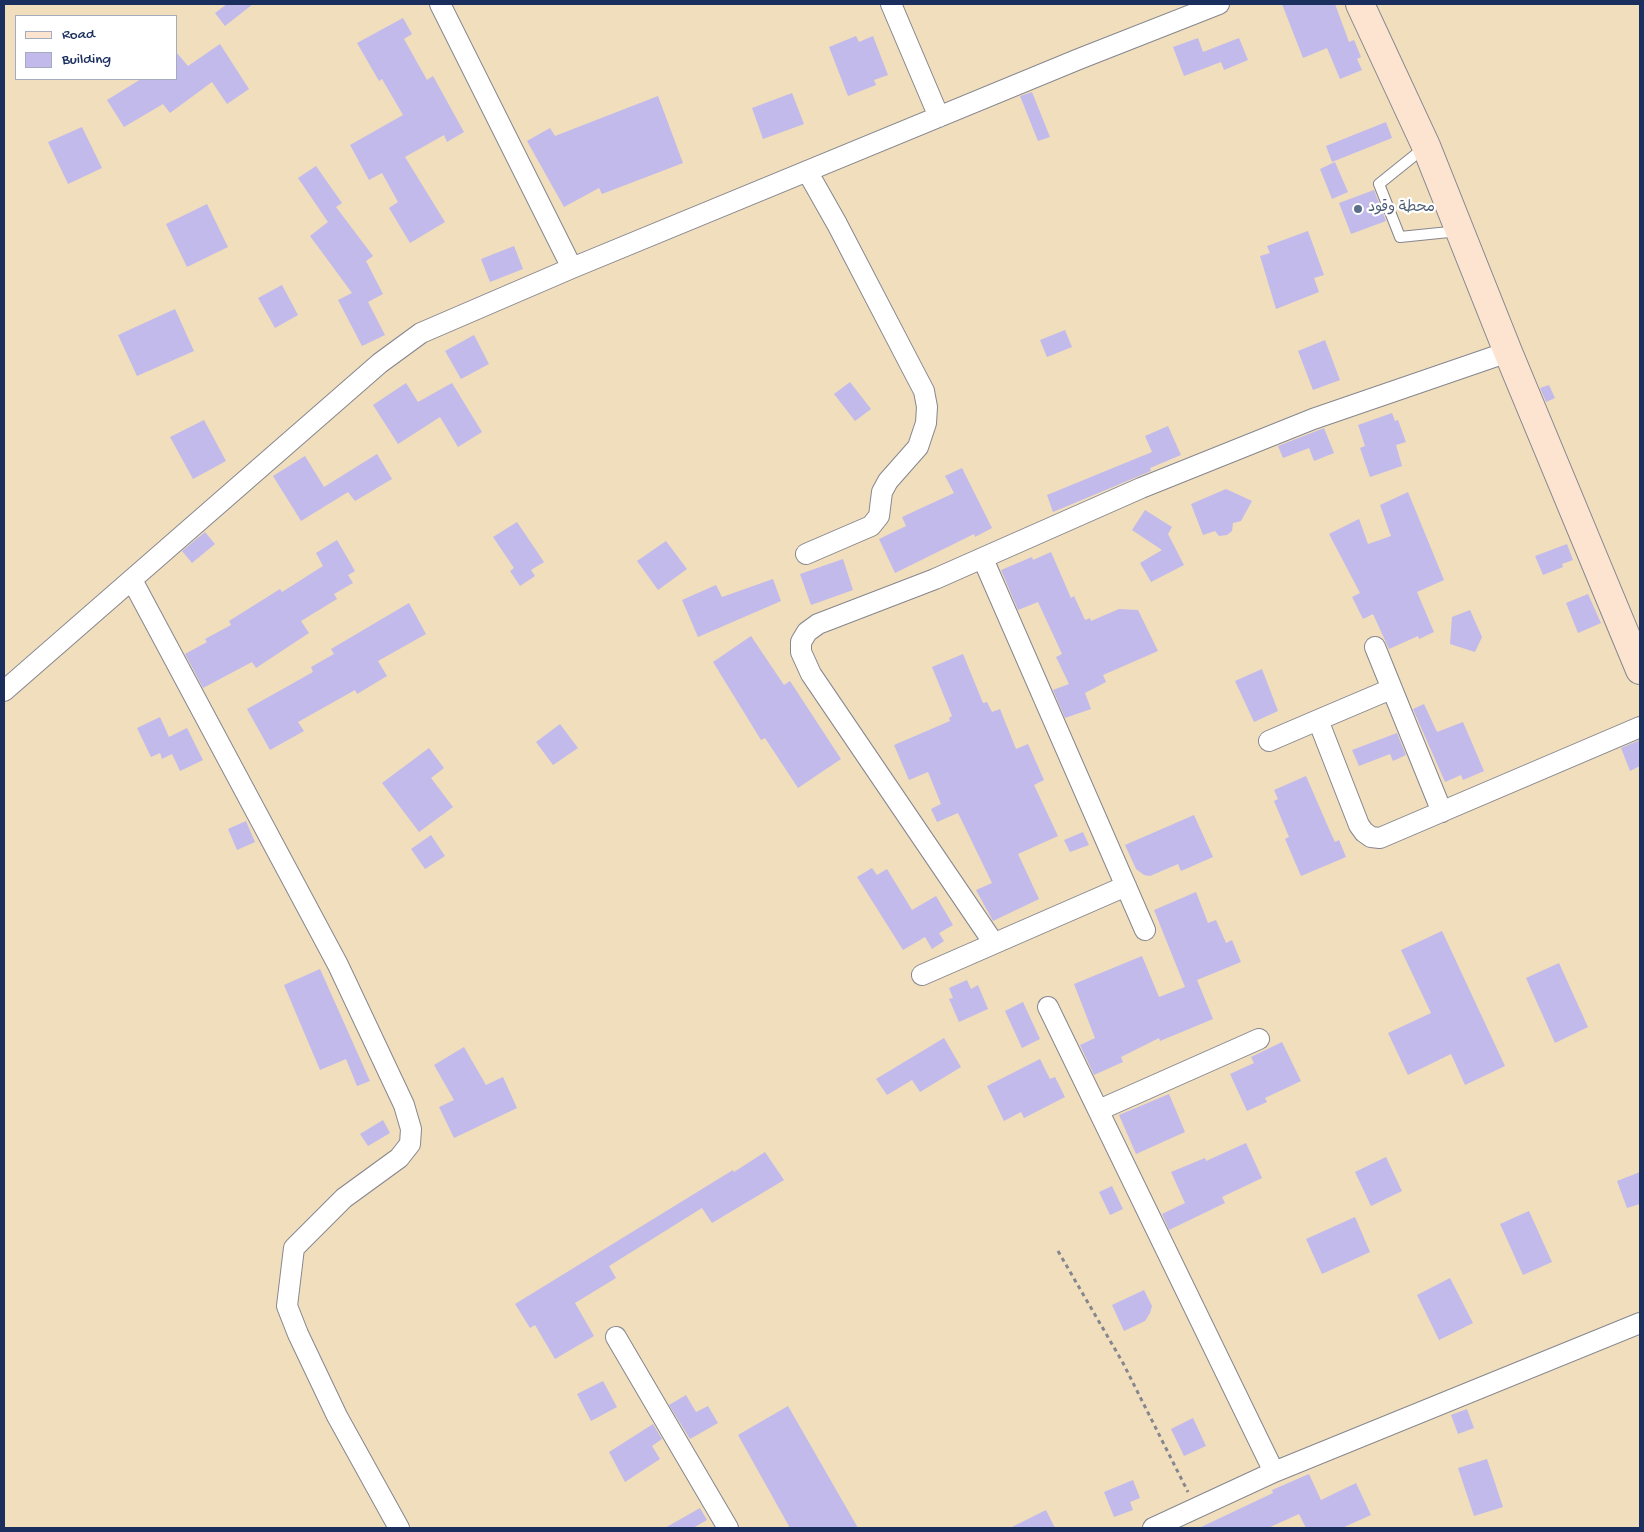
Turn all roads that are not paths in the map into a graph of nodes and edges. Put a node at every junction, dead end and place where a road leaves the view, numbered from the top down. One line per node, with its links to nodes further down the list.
1 (440, 4): 9 (street)
2 (891, 4): 5 (street)
3 (1219, 4): 5 (street)
4 (1360, 4): 6 (main road)
5 (939, 117): 7 (street)
6 (1426, 146): 8 (main road); 8 (lane)
7 (807, 171): 9 (street); 11 (street)
8 (1460, 231): 10 (main road)
9 (572, 268): 13 (street)
10 (1508, 352): 12 (street); 15 (main road)
11 (806, 554)
12 (983, 559): 22 (street); 24 (street)
13 (132, 580): 17 (street); 32 (street)
14 (1375, 647): 16 (street)
15 (1640, 670)
16 (1390, 689): 18 (street); 21 (street)
17 (4, 691)
18 (1318, 720): 20 (street); 21 (street)
19 (1640, 727): 21 (street)
20 (1269, 741)
21 (1442, 812)
22 (1126, 886): 23 (street); 24 (street)
23 (1145, 930)
24 (993, 942): 25 (street)
25 (922, 974)
26 (1048, 1007): 28 (street)
27 (1259, 1039): 28 (street)
28 (1099, 1110): 31 (street)
29 (1640, 1323): 31 (street)
30 (616, 1337): 33 (street)
31 (1274, 1472): 34 (street)
32 (399, 1528)
33 (728, 1528)
34 (1153, 1528)

